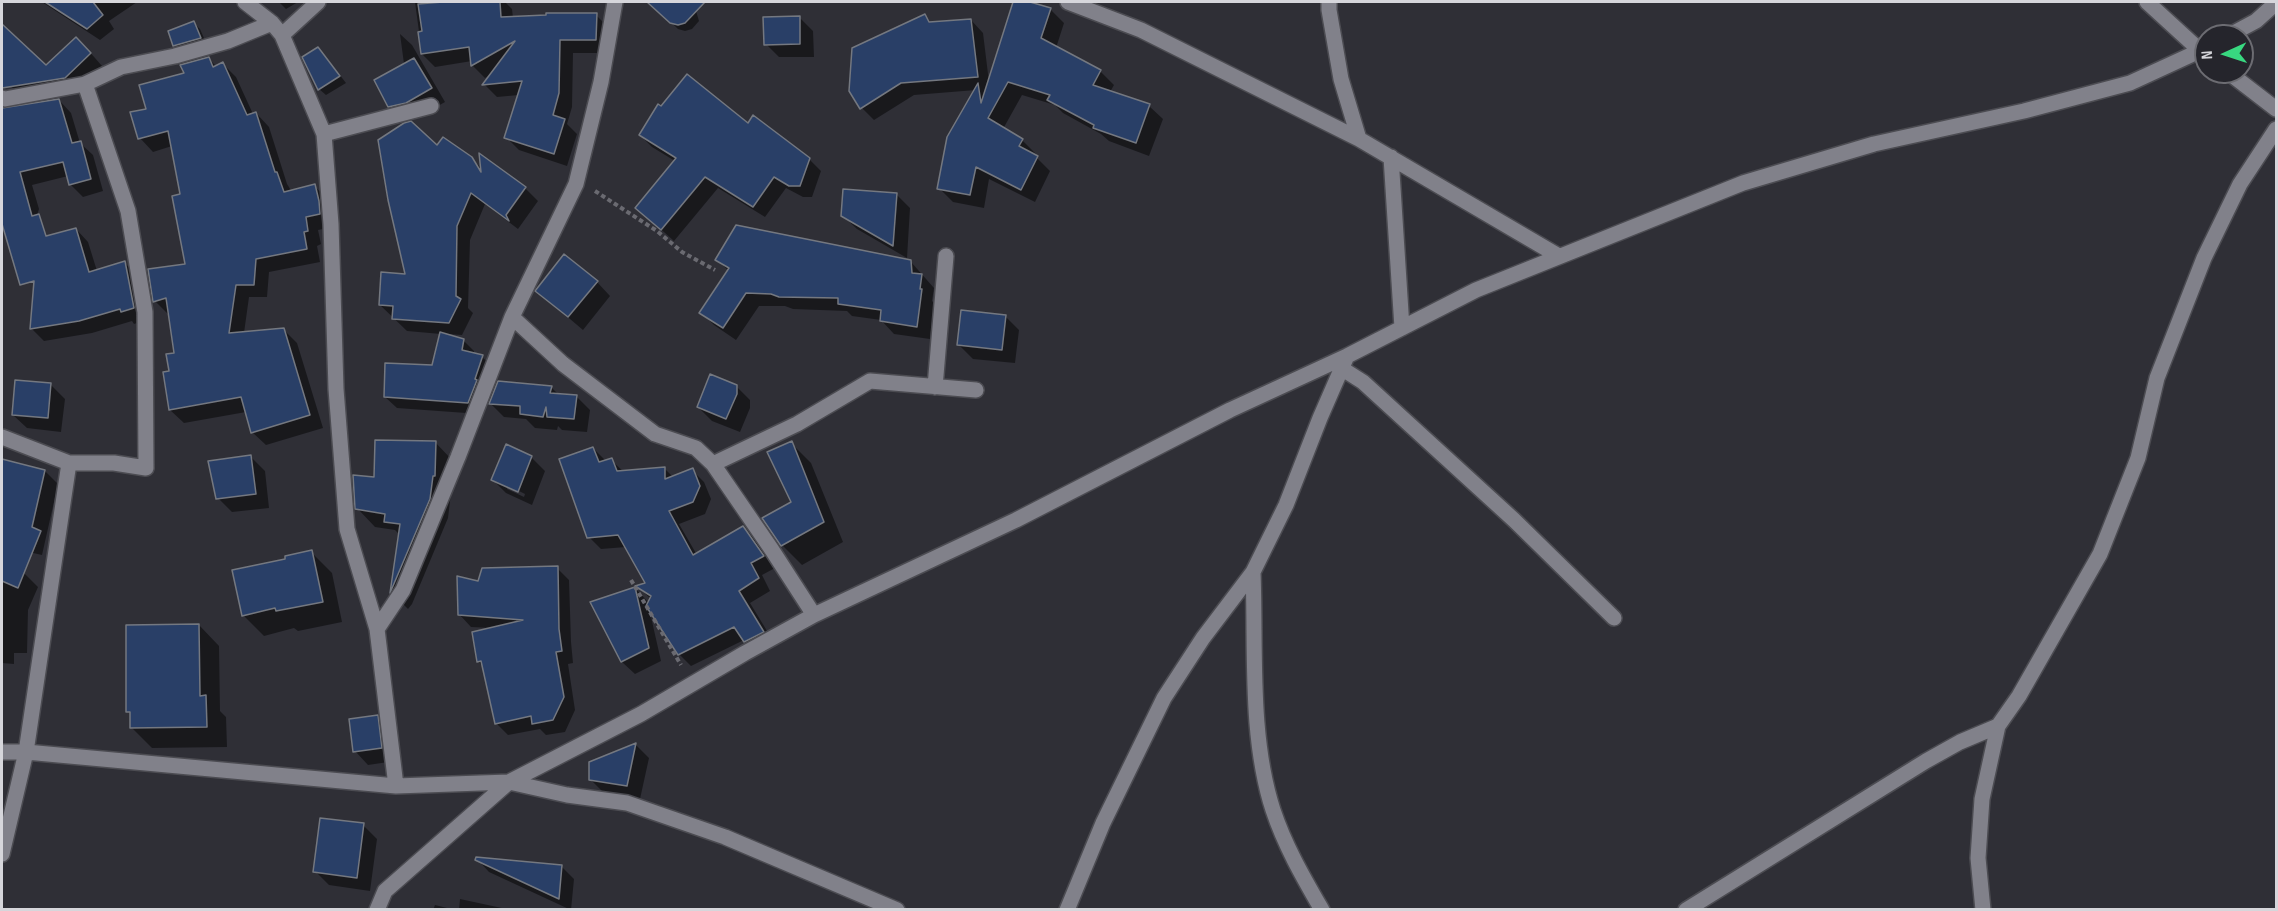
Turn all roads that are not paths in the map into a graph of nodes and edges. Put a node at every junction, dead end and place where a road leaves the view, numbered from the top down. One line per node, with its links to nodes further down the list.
1 (245, 2): 9 (street)
2 (318, 2): 9 (street)
3 (615, 2): 23 (street)
4 (1068, 2): 19 (street)
5 (1329, 2): 19 (street)
6 (2147, 2): 10 (street)
7 (2277, 3): 8 (street)
8 (2250, 24)
9 (277, 29): 12 (street); 18 (street)
10 (2194, 43)
11 (2194, 56): 21 (street)
12 (85, 84): 14 (street); 29 (street)
13 (2244, 84): 16 (street)
14 (2, 98)
15 (431, 106): 18 (street)
16 (2277, 109)
17 (2277, 129): 35 (street)
18 (324, 134): 34 (street)
19 (1359, 139): 20 (street)
20 (1391, 157): 21 (street); 24 (street)
21 (1557, 255): 24 (street)
22 (946, 256): 26 (street)
23 (512, 317): 30 (street); 34 (street)
24 (1402, 327): 25 (street)
25 (1344, 362): 31 (street); 32 (street); 33 (street)
26 (935, 387): 27 (street); 30 (street)
27 (976, 390)
28 (2, 437): 29 (street)
29 (69, 463): 37 (street)
30 (713, 464): 32 (street)
31 (1254, 572): 43 (street); 44 (street)
32 (813, 615): 38 (street)
33 (1614, 618)
34 (377, 628): 39 (street)
35 (1998, 726): 45 (street); 46 (street)
36 (2, 752): 37 (street)
37 (26, 752): 39 (street); 40 (street)
38 (509, 782): 39 (street); 41 (street); 42 (street)
39 (396, 786)
40 (2, 854)
41 (377, 909)
42 (897, 909)
43 (1067, 909)
44 (1322, 909)
45 (1686, 909)
46 (1983, 909)

